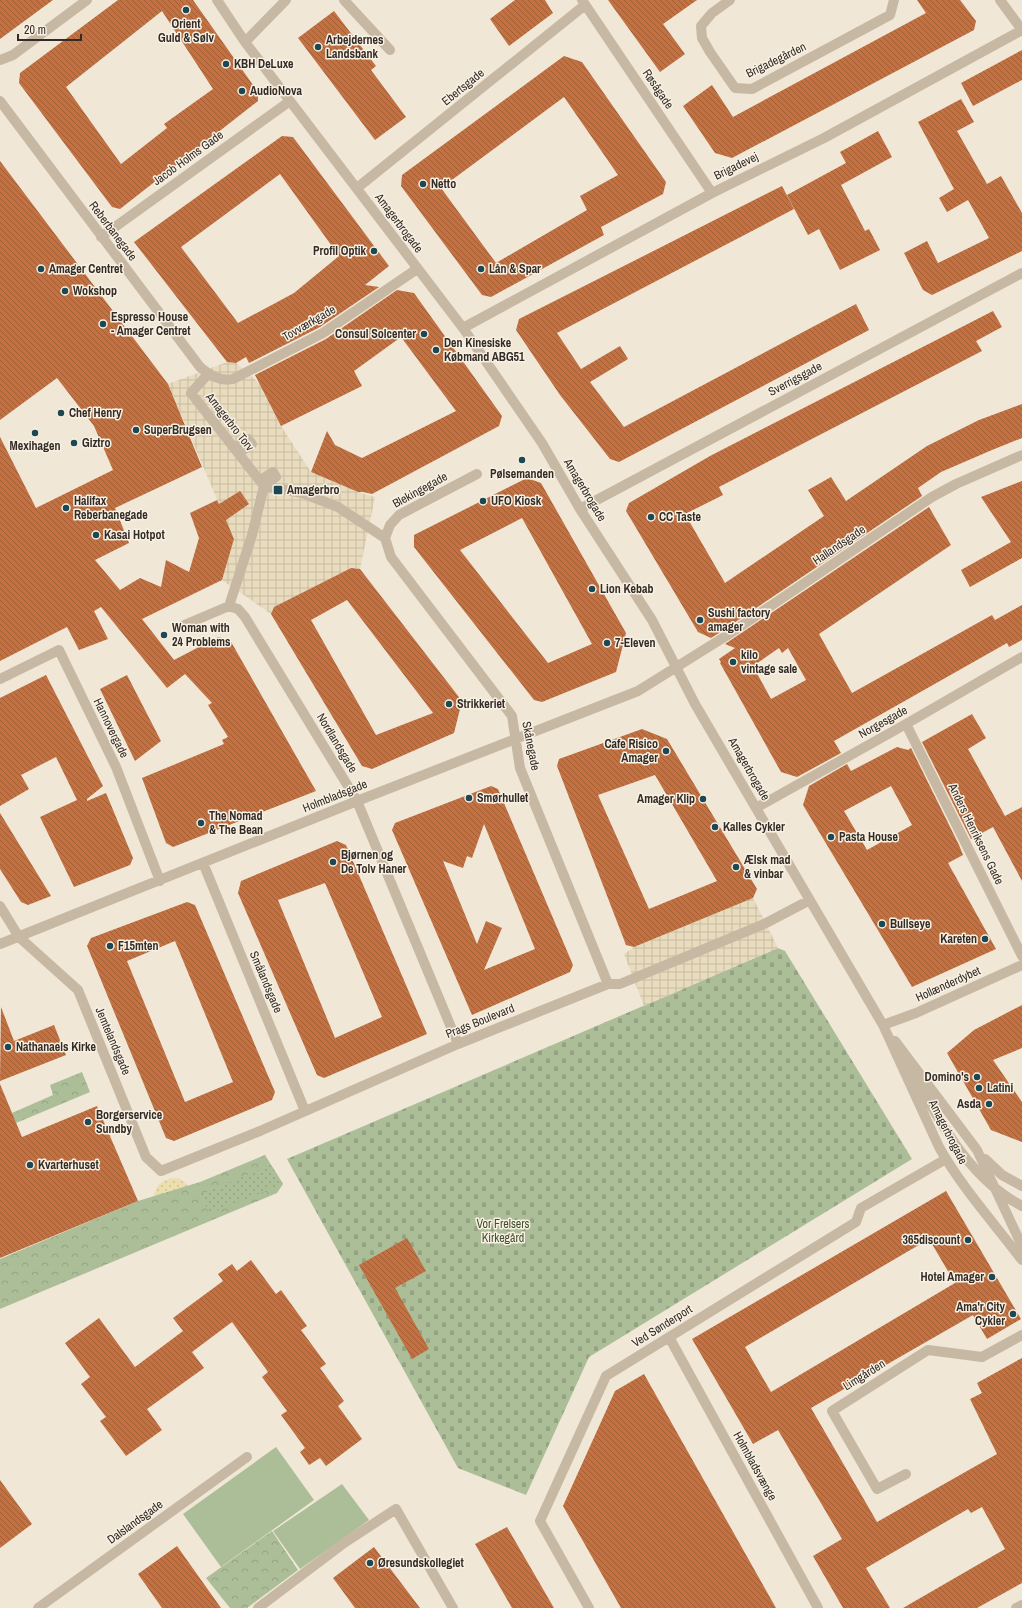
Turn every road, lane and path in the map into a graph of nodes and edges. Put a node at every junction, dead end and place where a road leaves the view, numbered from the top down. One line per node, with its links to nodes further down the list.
1 (87, 0): 12 (street)
2 (217, 0): 10 (street, Amagerbrogade)
3 (286, 0): 10 (street)
4 (730, 0): 5 (street, Brigadegården)
5 (894, 0)
6 (1000, 0): 9 (street)
7 (350, 2): 11 (street)
8 (584, 3): 15 (street, Ebertsgade); 16 (street, Røsågade)
9 (1022, 30): 16 (street, Brigadevej)
10 (245, 42): 14 (street, Amagerbrogade)
11 (390, 50)
12 (0, 60)
13 (0, 101): 17 (street, Reberbanegade)
14 (290, 101): 15 (street, Amagerbrogade); 17 (street, Jacob Holms Gade)
15 (357, 188): 18 (street, Amagerbrogade)
16 (712, 192): 20 (street, Brigadevej)
17 (101, 237): 21 (street, Reberbanegade)
18 (417, 269): 20 (street, Amagerbrogade); 21 (street, Tovværkgade)
19 (1022, 273): 25 (street, Sverrigsgade)
20 (463, 328): 25 (street, Amagerbrogade)
21 (208, 374): 24 (street, Amagerbro Torv)
22 (1022, 455): 30 (street, Hallandsgade)
23 (477, 474): 26 (street, Blekingegade)
24 (265, 485): 26 (street); 27 (street)
25 (580, 509): 30 (street, Amagerbrogade)
26 (385, 538): 33 (street, Skånegade)
27 (229, 606): 28 (street); 34 (street, Nordlandsgade)
28 (182, 626)
29 (1022, 657): 32 (street, Norgesgade)
30 (676, 668): 33 (street, Holmbladsgade); 35 (street, Amagerbrogade)
31 (0, 679): 37 (street, Hannovergade)
32 (906, 724): 35 (street, Norgesgade); 42 (street, Anders Henriksens Gade)
33 (515, 739): 34 (street, Holmbladsgade); 44 (street, Skånegade)
34 (357, 801): 36 (street, Holmbladsgade); 46 (street, Nordlandsgade)
35 (756, 808): 38 (street, Amagerbrogade)
36 (203, 863): 37 (street, Holmbladsgade); 47 (street, Smålandsgade)
37 (160, 881): 40 (street, Holmbladsgade)
38 (810, 900): 44 (street, Prags Boulevard); 45 (street, Amagerbrogade)
39 (0, 906): 40 (street, Jemtelandsgade)
40 (19, 937): 41 (street, Holmbladsgade); 50 (street, Jemtelandsgade)
41 (0, 944)
42 (1022, 956)
43 (1022, 965): 45 (street, Hollænderdybet)
44 (608, 984): 46 (street, Prags Boulevard)
45 (883, 1025): 48 (street, Amagerbrogade); 49 (street, Amagerbrogade); 52 (street)
46 (458, 1044): 47 (street, Prags Boulevard)
47 (305, 1111): 50 (street, Prags Boulevard)
48 (977, 1150): 51 (street); 52 (street, Amagerbrogade)
49 (946, 1159): 55 (street, Amagerbrogade); 57 (street, Ved Sønderport)
50 (161, 1171)
51 (1022, 1186)
52 (998, 1192): 53 (street); 54 (street, Amagerbrogade)
53 (1022, 1206)
54 (1022, 1246)
55 (1022, 1260)
56 (1022, 1335): 59 (street, Limgården)
57 (669, 1337): 64 (street, Ved Sønderport); 65 (street, Holmbladsvænge)
58 (247, 1457): 61 (street, Dalslandsgade)
59 (906, 1474)
60 (1022, 1605): 66 (street)
61 (38, 1608)
62 (258, 1608): 63 (street)
63 (453, 1608)
64 (589, 1608)
65 (818, 1608)
66 (1016, 1608)

